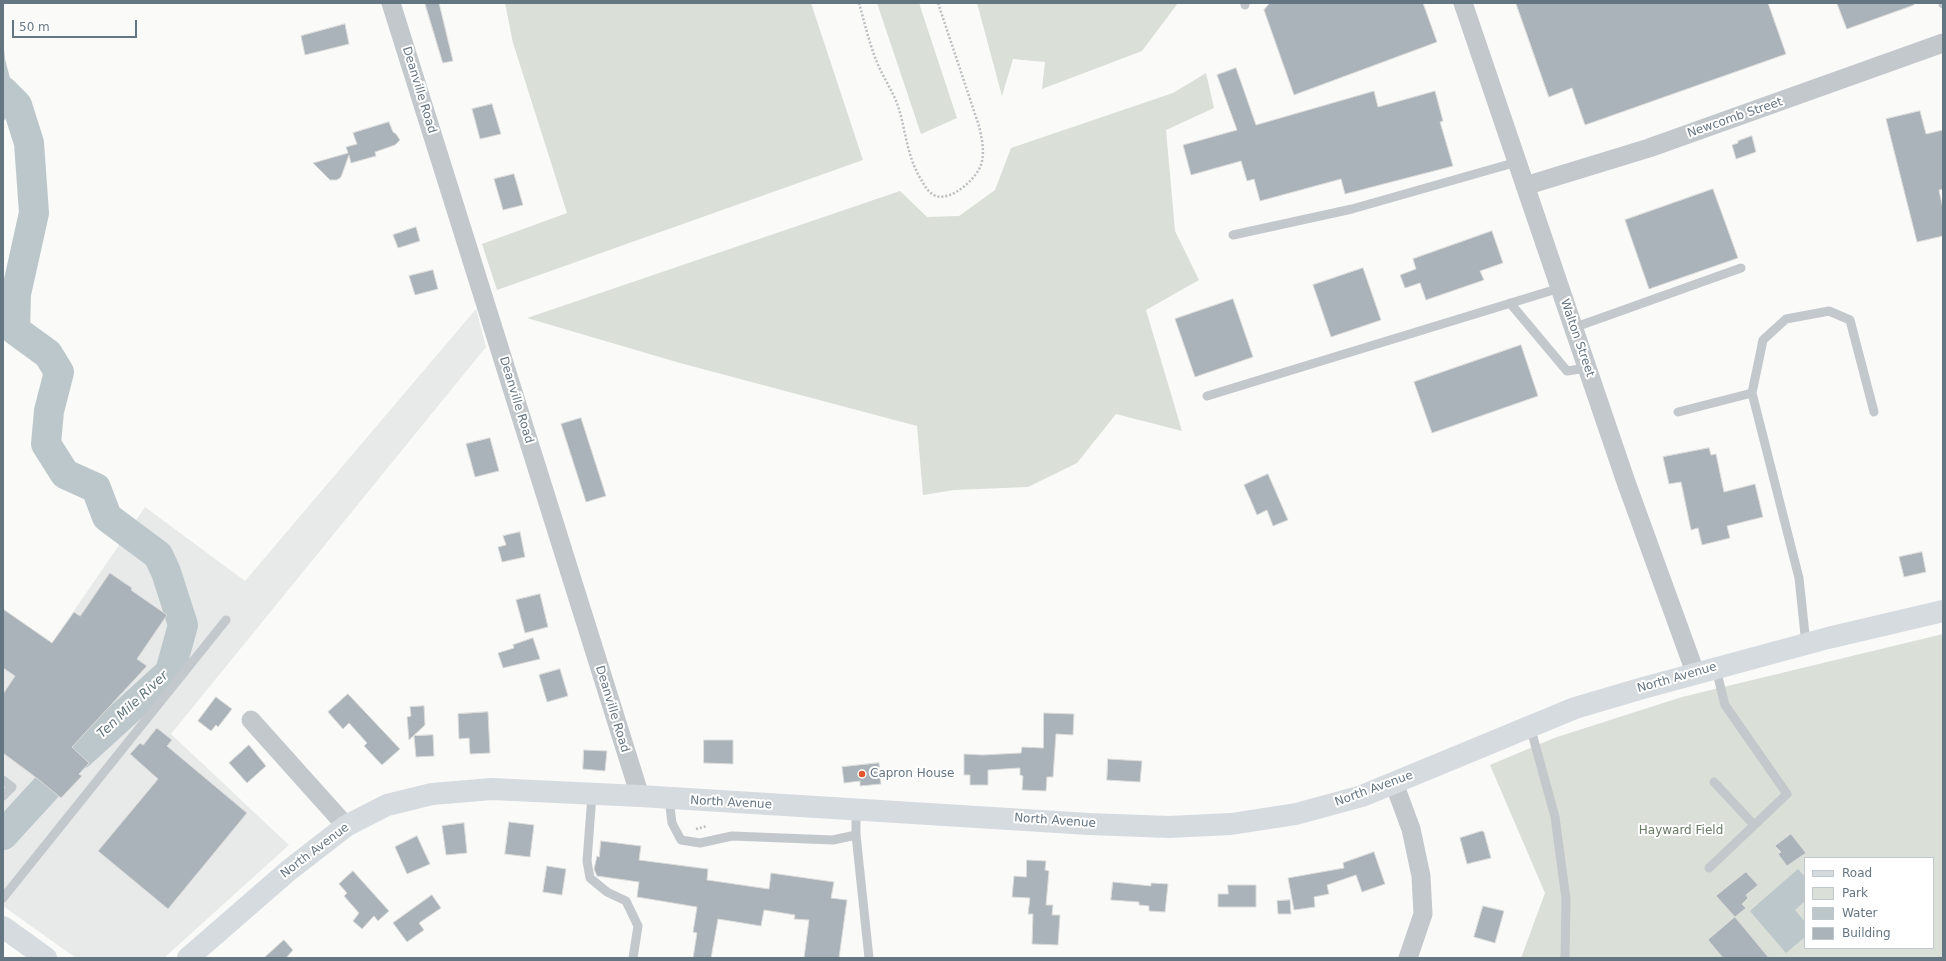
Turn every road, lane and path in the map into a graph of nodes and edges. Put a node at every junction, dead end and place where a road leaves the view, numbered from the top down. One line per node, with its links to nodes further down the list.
1 (391, 3): 29 (street, Deanville Road)
2 (860, 3): 3 (path)
3 (938, 3)
4 (1463, 3): 6 (street, Walton Street)
5 (1943, 43): 7 (street, Newcomb Street)
6 (1517, 162): 7 (street, Walton Street); 8 (lane)
7 (1525, 186): 10 (street, Walton Street)
8 (1233, 235)
9 (1741, 268): 12 (lane)
10 (1560, 288): 11 (lane); 12 (street, Walton Street)
11 (1510, 303): 13 (lane); 15 (lane)
12 (1573, 328): 13 (street, Walton Street)
13 (1587, 368): 21 (street, Walton Street)
14 (1752, 393): 16 (lane); 17 (lane); 20 (lane)
15 (1207, 396)
16 (1678, 412)
17 (1874, 412)
18 (1943, 611): 20 (main road, North Avenue)
19 (226, 620): 36 (lane)
20 (1806, 644): 21 (main road, North Avenue)
21 (1705, 670): 23 (main road, North Avenue); 32 (lane)
22 (251, 720): 33 (street)
23 (1530, 726): 26 (main road, North Avenue); 43 (lane)
24 (3, 780): 28 (lane)
25 (1714, 782): 32 (lane)
26 (1394, 783): 31 (main road, North Avenue); 42 (street)
27 (592, 795): 29 (main road, North Avenue); 33 (main road, North Avenue); 40 (lane)
28 (3, 796)
29 (640, 796): 30 (main road, North Avenue)
30 (669, 799): 31 (main road, North Avenue); 34 (lane)
31 (856, 810): 34 (lane)
32 (1754, 825): 35 (lane)
33 (346, 826): 39 (main road, North Avenue)
34 (856, 835): 41 (lane)
35 (1709, 868)
36 (3, 898)
37 (3, 926): 38 (main road)
38 (46, 958)
39 (188, 958)
40 (634, 958)
41 (869, 958)
42 (1408, 958)
43 (1564, 958)

